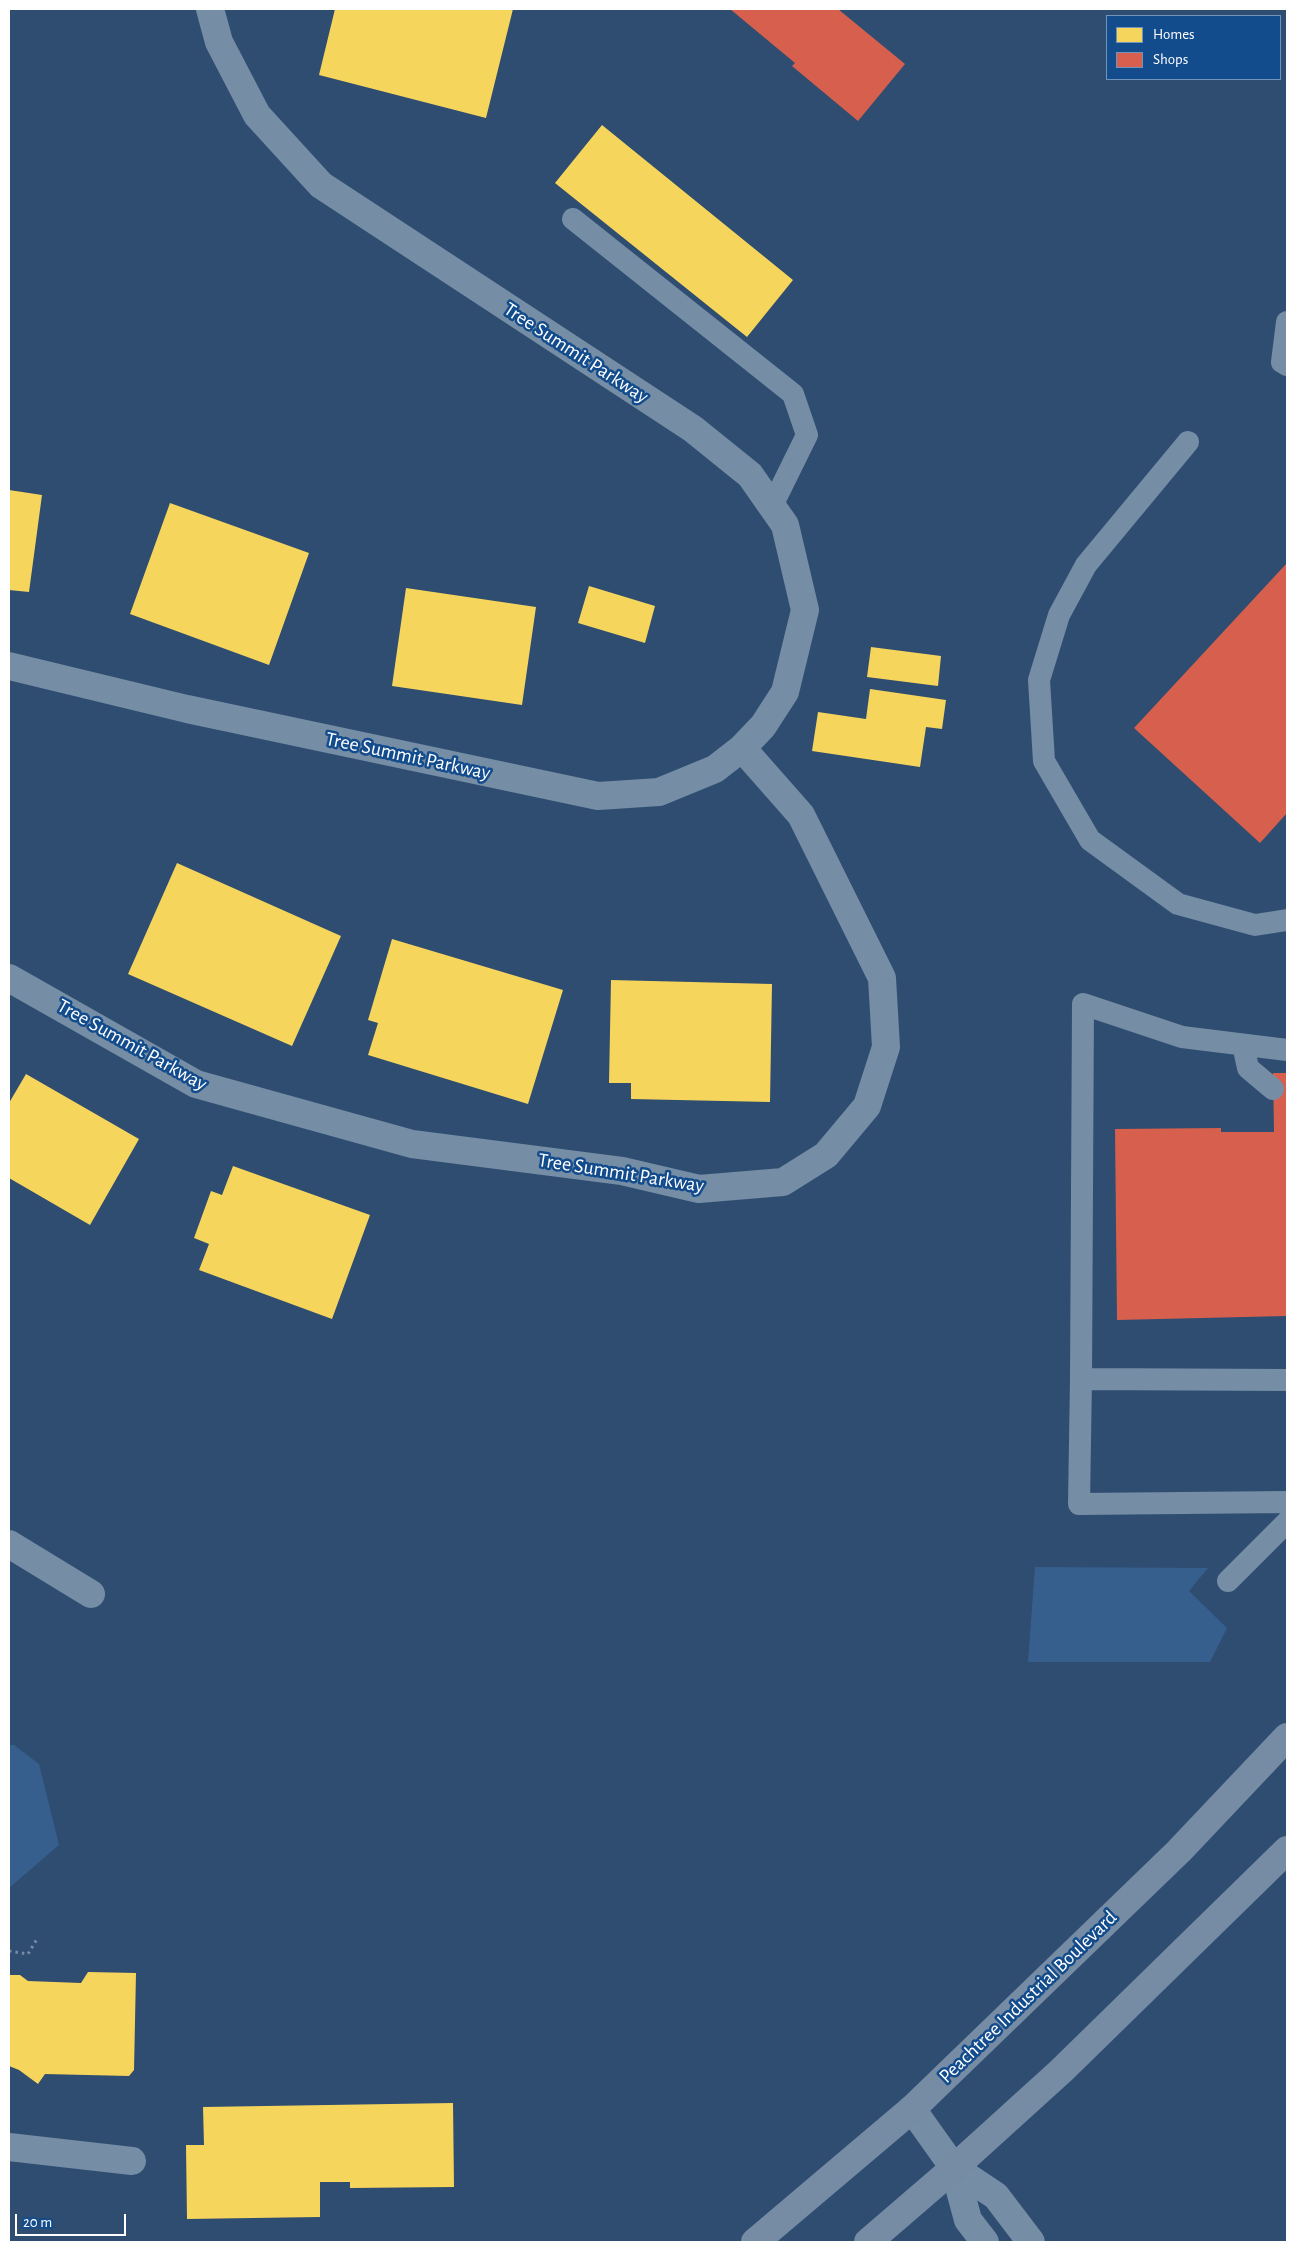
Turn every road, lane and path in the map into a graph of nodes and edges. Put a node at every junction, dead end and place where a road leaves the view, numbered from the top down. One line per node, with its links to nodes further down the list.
1 (210, 9): 6 (street, Tree Summit Parkway)
2 (573, 219): 6 (lane)
3 (1287, 322): 4 (lane)
4 (1287, 365)
5 (1188, 442): 9 (lane)
6 (772, 506): 8 (street, Tree Summit Parkway)
7 (9, 666): 8 (street, Tree Summit Parkway)
8 (742, 748): 10 (street, Tree Summit Parkway)
9 (1287, 920)
10 (9, 978)
11 (1243, 1045): 12 (lane); 13 (lane); 14 (lane)
12 (1287, 1050)
13 (1273, 1089)
14 (1081, 1379): 15 (lane); 16 (lane)
15 (1287, 1380)
16 (1287, 1502)
17 (1287, 1522): 19 (lane)
18 (9, 1544): 20 (street)
19 (1228, 1581)
20 (91, 1594)
21 (1287, 1737): 25 (highway, Peachtree Industrial Boulevard)
22 (1287, 1850): 28 (highway)
23 (37, 1939): 24 (path)
24 (9, 1951)
25 (912, 2109): 28 (street); 29 (highway, Peachtree Industrial Boulevard)
26 (9, 2147): 27 (street)
27 (132, 2162)
28 (954, 2168): 30 (highway); 31 (street); 32 (street)
29 (755, 2242)
30 (868, 2242)
31 (985, 2242)
32 (1031, 2242)

